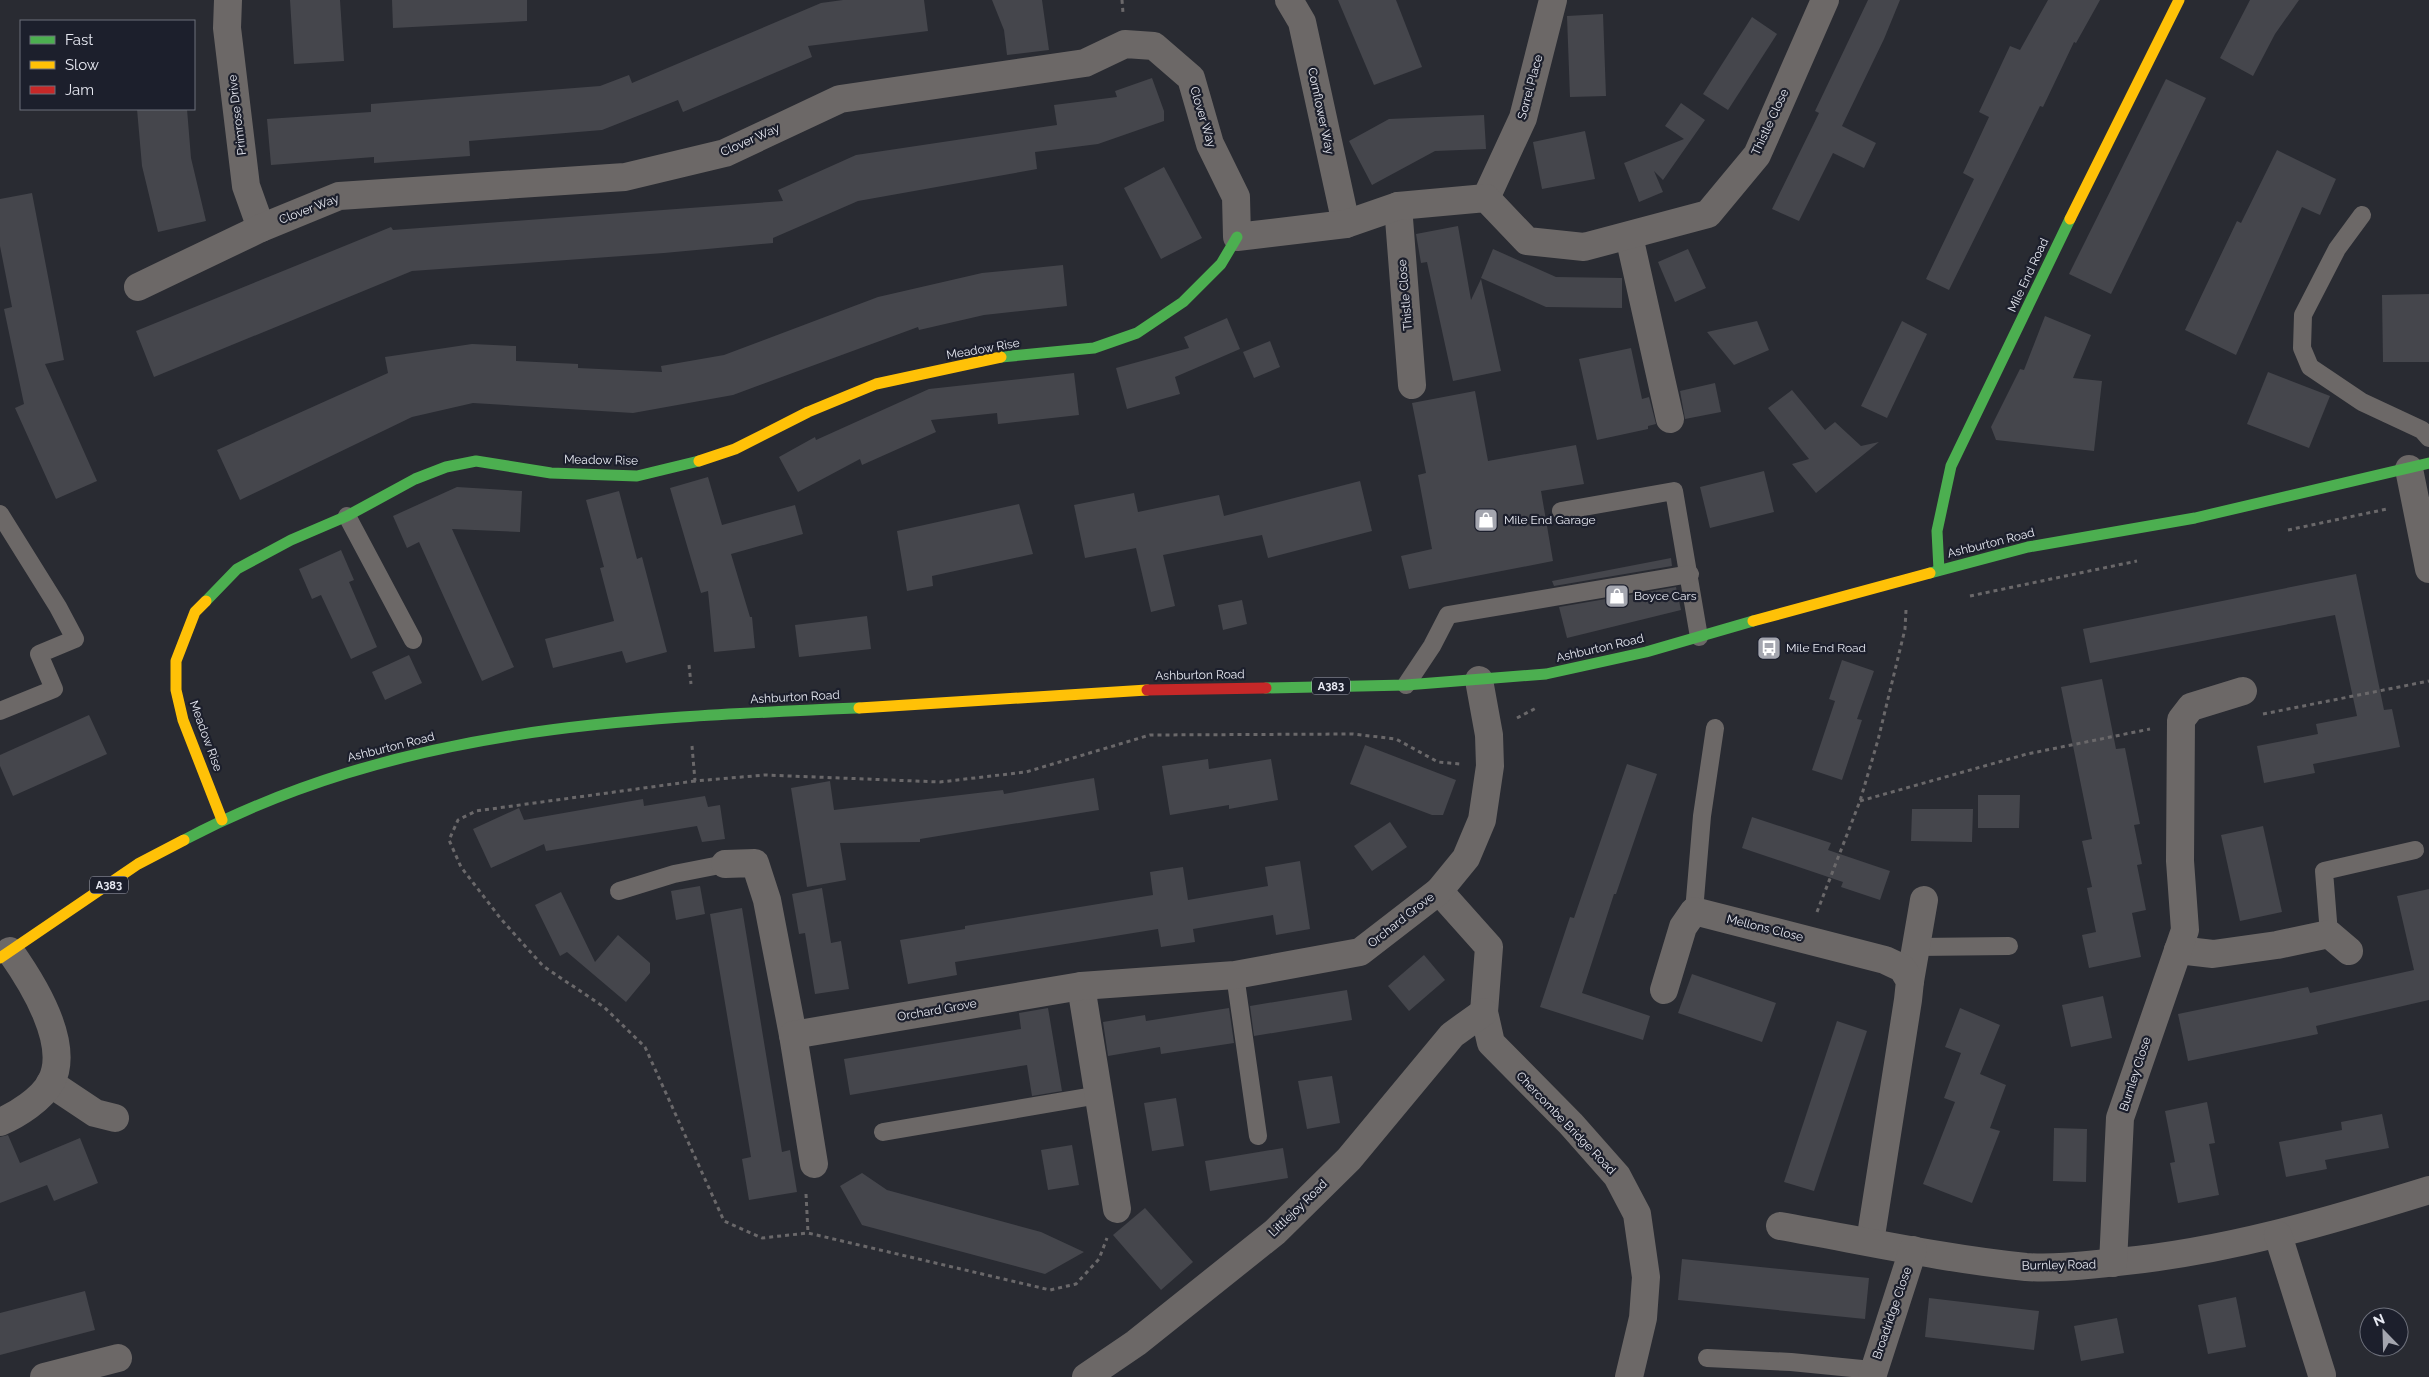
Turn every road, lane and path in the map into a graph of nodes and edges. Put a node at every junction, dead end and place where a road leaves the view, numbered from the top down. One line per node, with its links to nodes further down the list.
1 (228, 0): 10 (street, Primrose Drive)
2 (1289, 0): 9 (street, Cornflower Way)
3 (1553, 0): 6 (street, Sorrel Place)
4 (1825, 0): 11 (street, Thistle Close)
5 (2178, 0): 24 (main road, Mile End Road)
6 (1486, 198): 7 (street); 11 (street, Thistle Close)
7 (1398, 206): 9 (street); 14 (street, Thistle Close)
8 (2362, 215): 16 (lane)
9 (1346, 224): 12 (street)
10 (261, 228): 12 (street, Clover Way); 13 (street, Clover Way)
11 (1629, 236): 15 (street)
12 (1237, 237): 21 (main road, Meadow Rise)
13 (138, 287)
14 (1412, 385)
15 (1670, 419)
16 (2429, 438)
17 (2419, 466): 18 (street); 24 (main road, Ashburton Road / A383)
18 (2416, 504): 22 (path); 23 (street)
19 (1561, 512): 25 (lane)
20 (0, 514): 35 (lane)
21 (347, 516): 28 (lane); 42 (main road, Meadow Rise)
22 (2280, 532)
23 (2429, 569)
24 (1939, 570): 27 (main road, Ashburton Road / A383)
25 (1690, 574): 27 (lane); 33 (lane)
26 (1906, 610): 41 (path)
27 (1699, 637): 31 (main road, Ashburton Road / A383)
28 (413, 640)
29 (689, 665): 30 (path)
30 (691, 679)
31 (1479, 680): 33 (main road, Ashburton Road / A383); 39 (street, Orchard Grove)
32 (2429, 681): 34 (path)
33 (1406, 684): 36 (main road, Ashburton Road / A383)
34 (2232, 694): 37 (street)
35 (0, 711)
36 (690, 715): 40 (path); 42 (main road, Ashburton Road / A383)
37 (2181, 720): 41 (path); 53 (street, Burnley Close)
38 (1715, 728): 48 (lane)
39 (1490, 766): 40 (path); 45 (street, Orchard Grove)
40 (694, 781): 71 (path)
41 (1860, 801): 49 (path)
42 (222, 820): 54 (main road, Ashburton Road / A383)
43 (2416, 850): 50 (lane)
44 (725, 864): 46 (lane); 60 (street)
45 (1439, 891): 55 (street, Orchard Grove); 59 (street, Chercombe Bridge Road)
46 (619, 892)
47 (1924, 900): 52 (street)
48 (1694, 911): 49 (street, Mellons Close); 58 (street)
49 (1807, 939): 56 (street, Mellons Close)
50 (2339, 942): 53 (street)
51 (2009, 946): 52 (lane)
52 (1917, 947): 56 (street)
53 (2178, 950): 75 (street, Burnley Close)
54 (5, 955): 61 (street)
55 (1235, 975): 57 (street, Orchard Grove); 66 (lane)
56 (1910, 981): 73 (street)
57 (1081, 986): 60 (street, Orchard Grove); 62 (street)
58 (1664, 990)
59 (1484, 1012): 81 (street, Littlejoy Road); 82 (street, Chercombe Bridge Road)
60 (793, 1035): 67 (street)
61 (50, 1083): 63 (street); 64 (street)
62 (1099, 1095): 65 (lane); 69 (street)
63 (115, 1118)
64 (0, 1122)
65 (883, 1132)
66 (1258, 1136)
67 (814, 1164): 71 (path)
68 (2429, 1190): 72 (street, Burnley Road)
69 (1117, 1209): 71 (path)
70 (1780, 1226): 73 (street, Burnley Road)
71 (808, 1233)
72 (2278, 1235): 75 (street, Burnley Road); 79 (street)
73 (1870, 1242): 74 (street, Burnley Road)
74 (1913, 1250): 75 (street, Burnley Road); 78 (street, Broadridge Close)
75 (2113, 1263)
76 (118, 1358): 80 (street)
77 (1707, 1358): 78 (lane)
78 (1872, 1374)
79 (2322, 1374)
80 (44, 1377)
81 (1086, 1377)
82 (1629, 1377)

